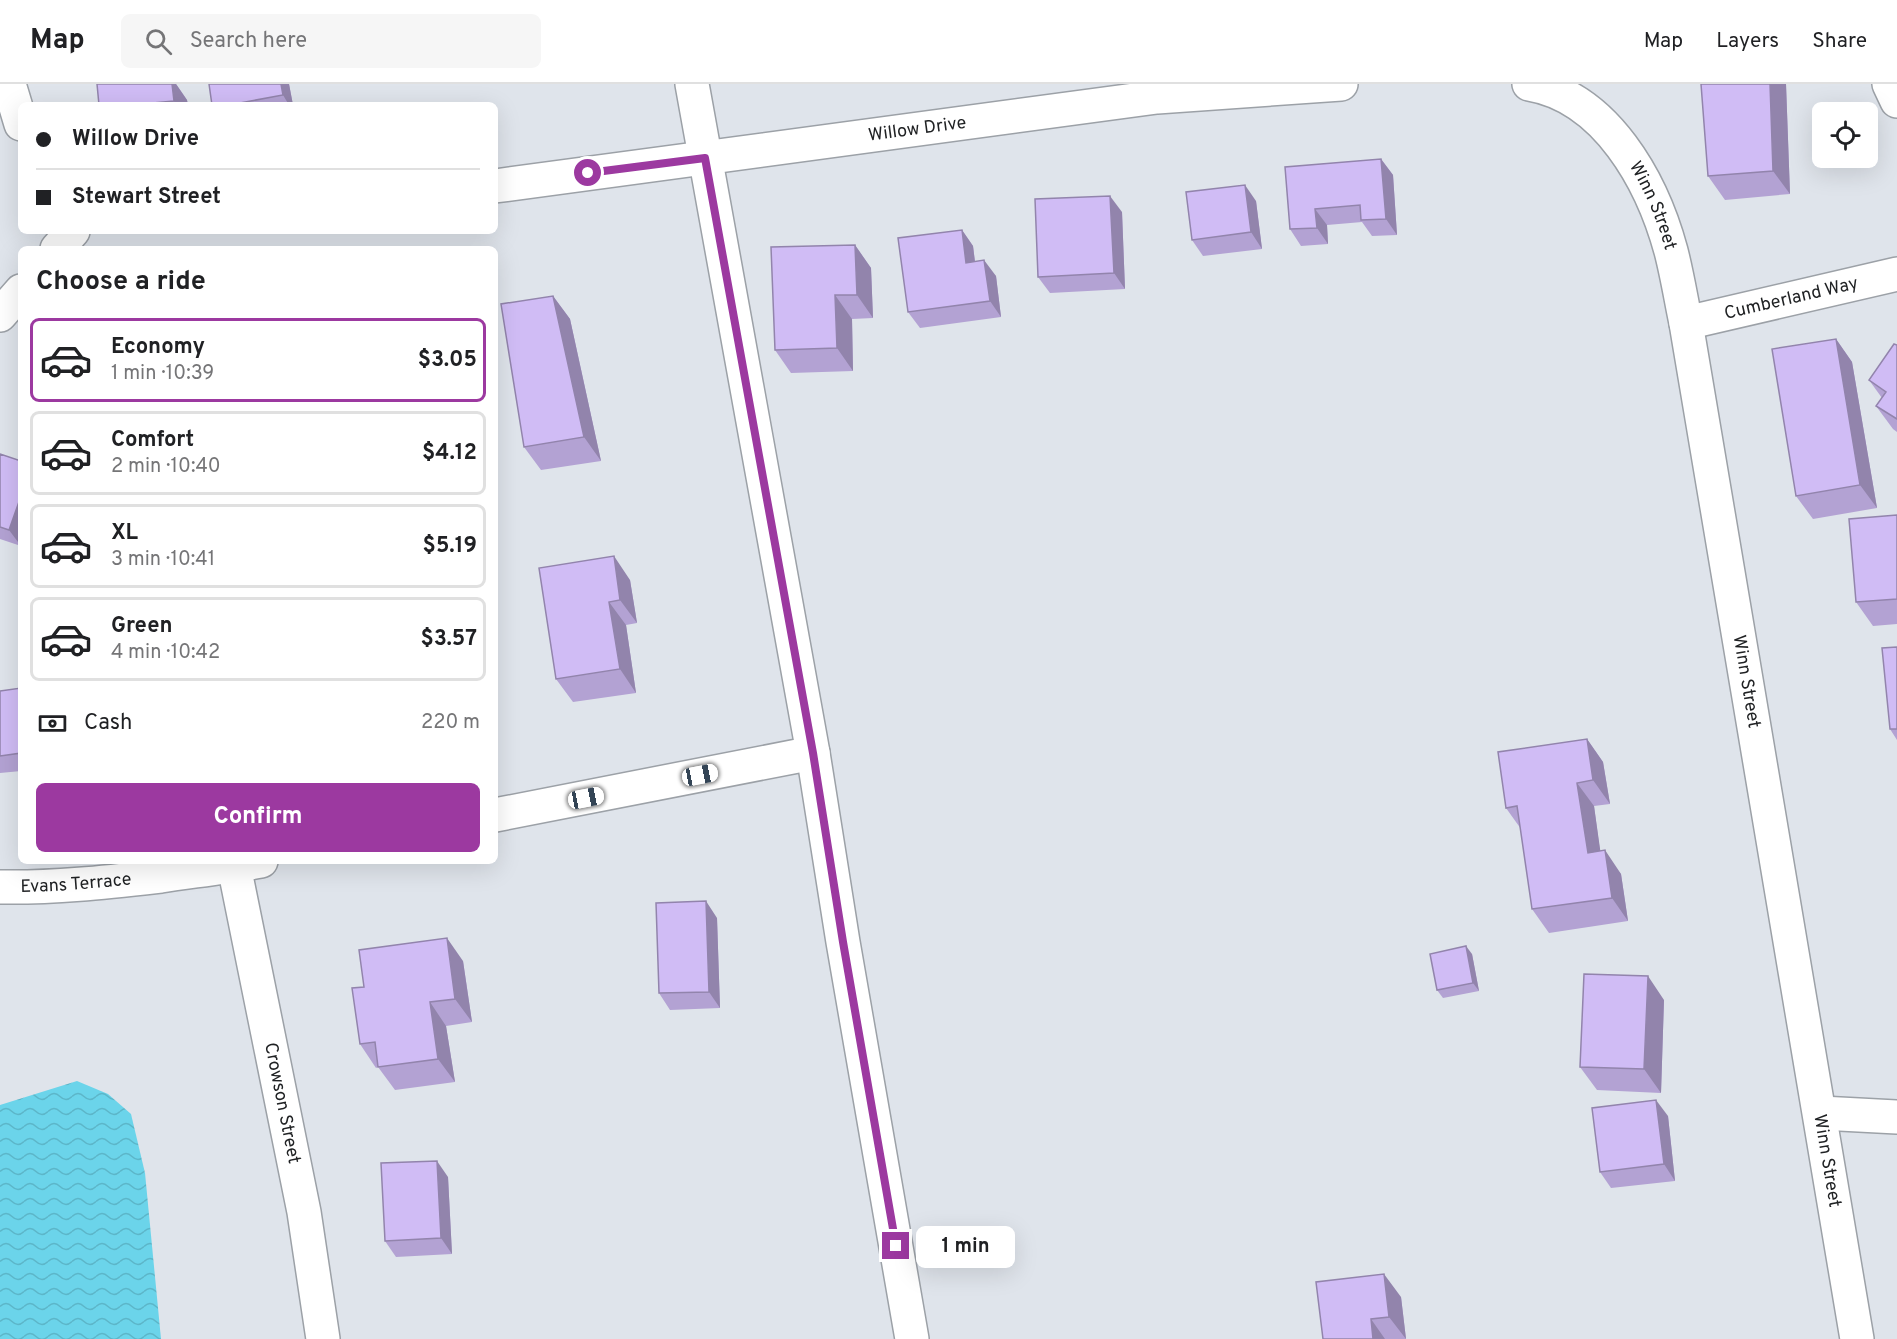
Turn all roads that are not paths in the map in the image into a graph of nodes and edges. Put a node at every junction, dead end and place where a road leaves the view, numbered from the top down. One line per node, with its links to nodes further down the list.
1 (9, 84): 7 (street)
2 (692, 84): 8 (street)
3 (1341, 84): 8 (street, Willow Drive)
4 (1529, 84): 15 (street, Winn Street)
5 (1889, 84): 6 (street)
6 (1897, 101)
7 (18, 114)
8 (705, 158): 9 (street, Willow Drive); 16 (street)
9 (498, 186)
10 (70, 234): 11 (street)
11 (60, 246)
12 (1897, 274): 15 (street, Cumberland Way)
13 (18, 294): 14 (street)
14 (0, 315)
15 (1686, 323): 20 (street, Winn Street)
16 (813, 753): 17 (street); 23 (street)
17 (498, 814)
18 (247, 864): 19 (street, Evans Terrace); 22 (street, Crowson Street)
19 (0, 887)
20 (1821, 1113): 21 (street); 24 (street, Winn Street)
21 (1897, 1117)
22 (323, 1339)
23 (912, 1339)
24 (1857, 1339)

